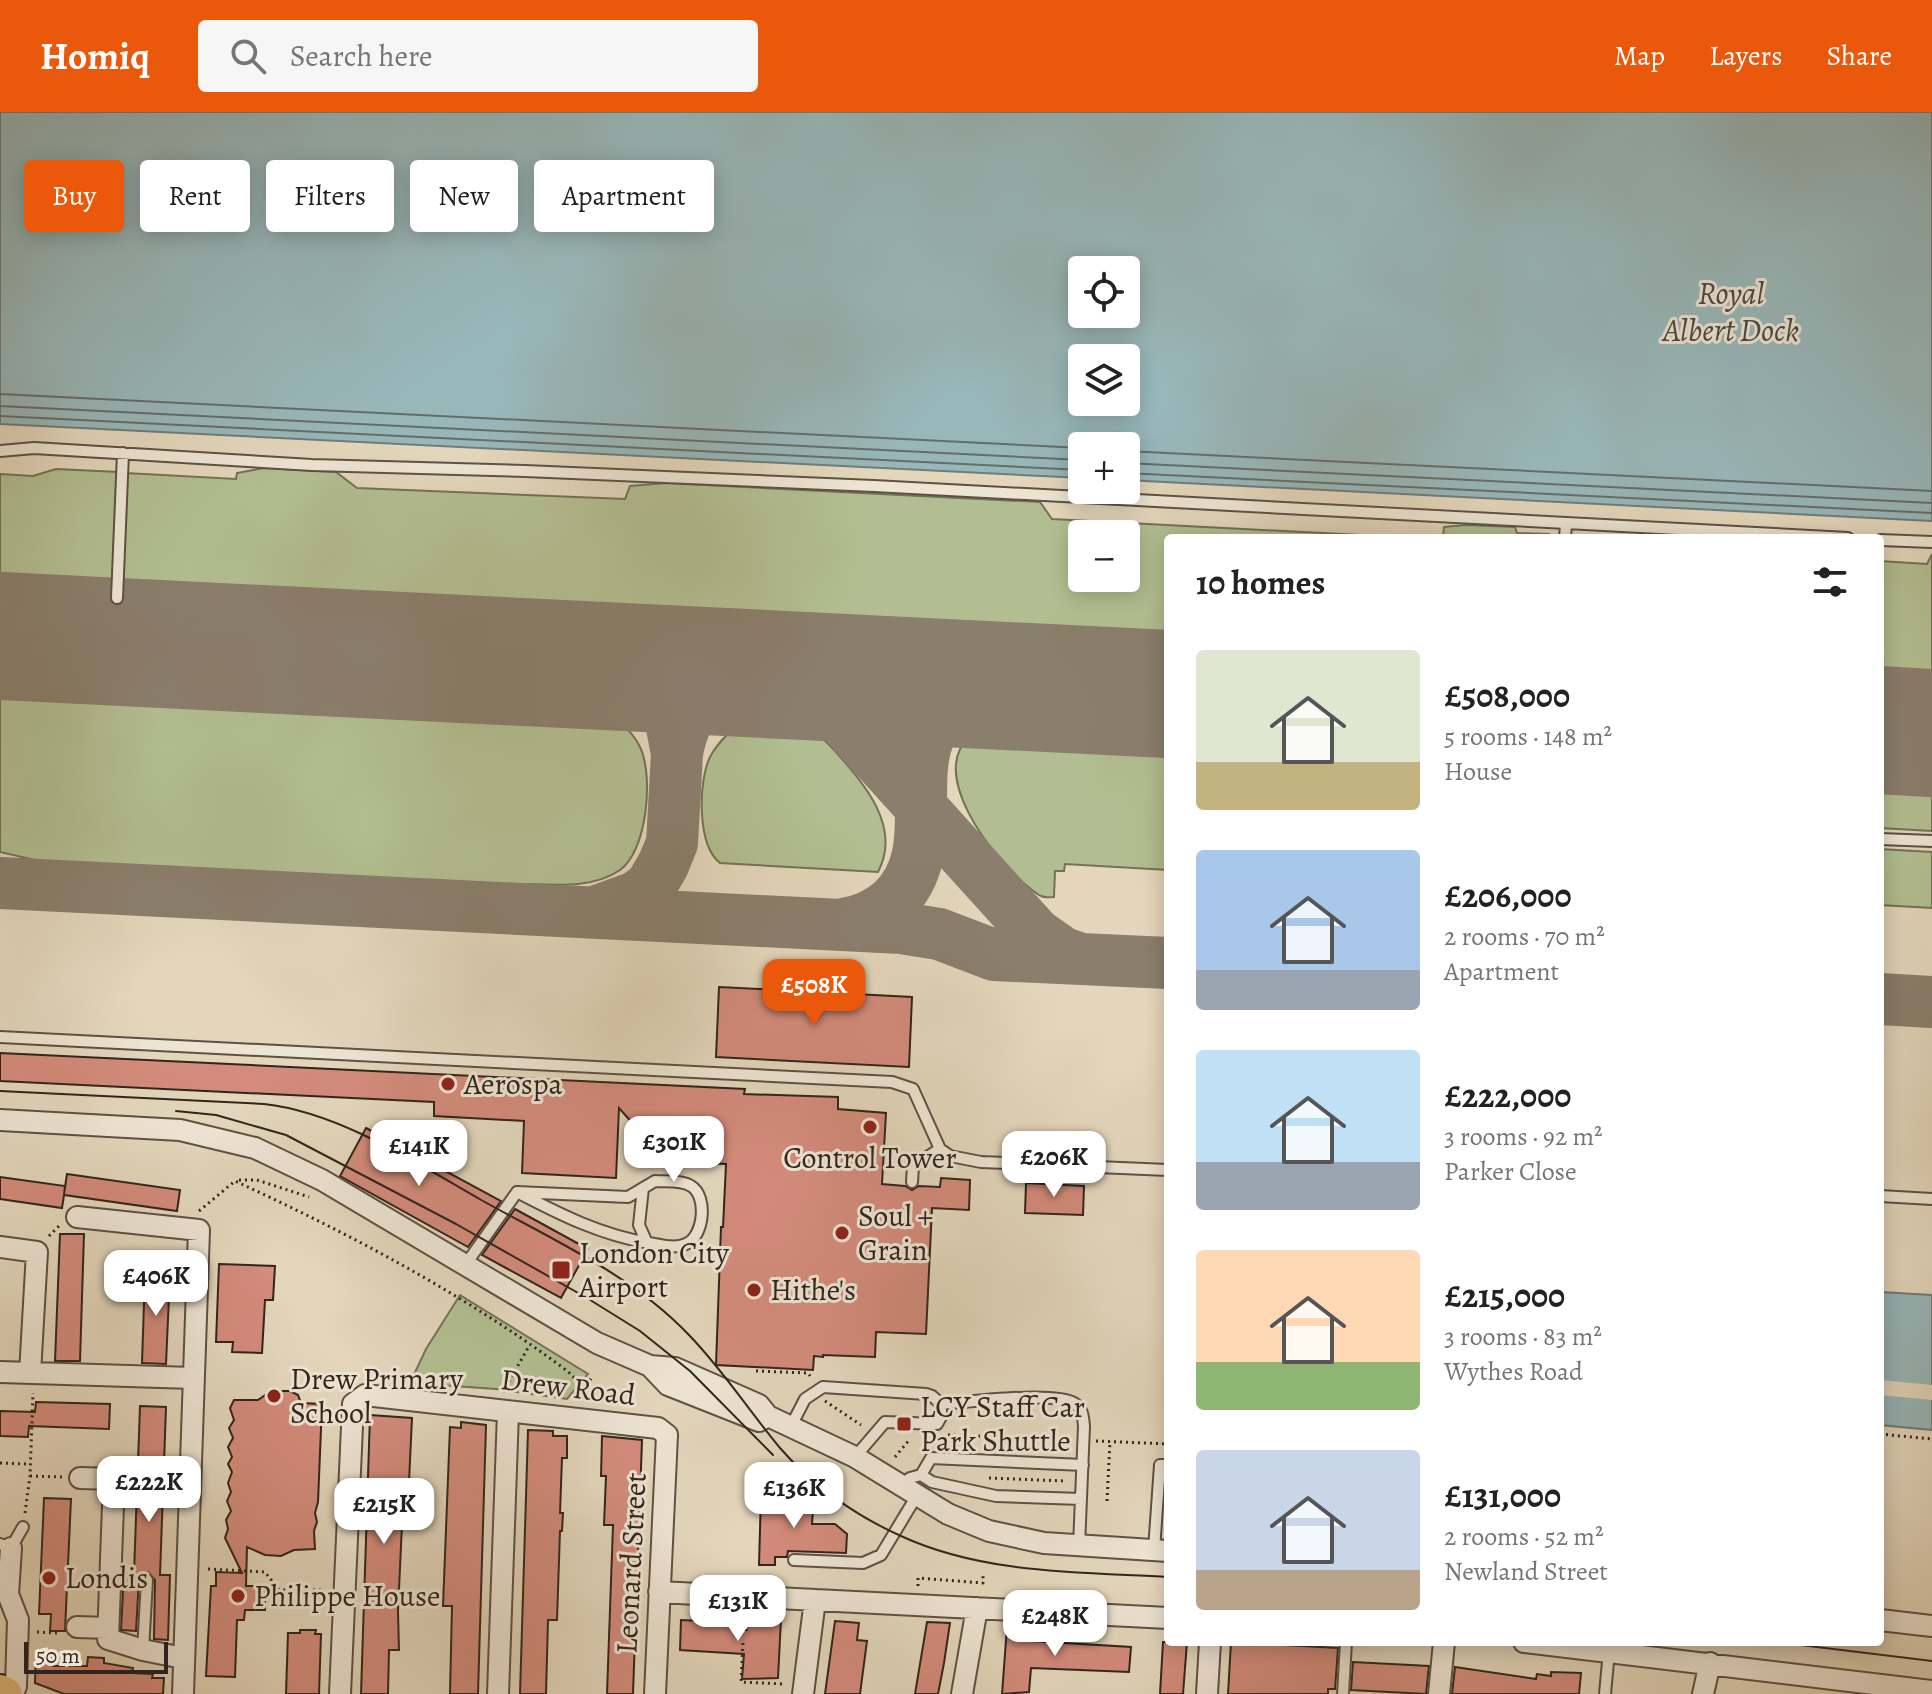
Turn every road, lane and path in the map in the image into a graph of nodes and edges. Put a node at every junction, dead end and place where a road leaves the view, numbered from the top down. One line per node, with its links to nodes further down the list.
1 (0, 451): 2 (lane)
2 (123, 453): 3 (lane); 8 (lane)
3 (1566, 524): 4 (lane); 5 (lane)
4 (1565, 534)
5 (1767, 534)
6 (1884, 540): 7 (lane)
7 (1932, 542)
8 (117, 598)
9 (1884, 839): 10 (lane)
10 (1932, 841)
11 (0, 1037): 13 (lane)
12 (0, 1120): 27 (street)
13 (940, 1149): 14 (lane); 16 (lane)
14 (1164, 1170)
15 (235, 1181): 21 (path); 23 (path); 30 (path)
16 (912, 1182)
17 (643, 1188): 18 (lane); 24 (lane); 24 (lane)
18 (517, 1192): 24 (lane); 27 (lane)
19 (1884, 1196): 20 (lane)
20 (1932, 1199)
21 (316, 1200)
22 (77, 1217): 23 (street); 26 (path)
23 (199, 1230): 35 (street)
24 (647, 1243)
25 (0, 1247): 26 (street)
26 (37, 1252): 33 (street)
27 (466, 1264): 40 (street)
28 (613, 1289): 29 (path)
29 (608, 1298)
30 (529, 1346): 34 (path); 39 (path)
31 (756, 1371): 36 (path)
32 (0, 1372): 33 (street)
33 (32, 1373): 35 (street); 54 (path)
34 (592, 1377)
35 (193, 1378): 71 (street)
36 (813, 1381)
37 (822, 1398): 41 (path)
38 (941, 1404): 40 (lane); 48 (lane); 52 (lane)
39 (503, 1410): 43 (street, Drew Road); 74 (street, Drew Road); 102 (street)
40 (791, 1426): 52 (street)
41 (864, 1427)
42 (1884, 1434): 47 (path)
43 (667, 1435): 75 (street, Leonard Street)
44 (913, 1435): 55 (path)
45 (942, 1435): 46 (path)
46 (957, 1435): 48 (path); 51 (path)
47 (1932, 1439)
48 (1083, 1440): 49 (path); 56 (lane)
49 (1110, 1441): 50 (path); 65 (path)
50 (1164, 1444)
51 (956, 1445)
52 (855, 1457): 63 (street)
53 (0, 1463): 54 (path)
54 (30, 1464): 59 (path)
55 (889, 1465)
56 (1083, 1465): 58 (lane); 64 (lane)
57 (1164, 1465): 69 (lane)
58 (921, 1475): 63 (lane); 64 (lane)
59 (30, 1476): 60 (path); 66 (path)
60 (80, 1478): 83 (street)
61 (987, 1478): 62 (path)
62 (1065, 1481)
63 (908, 1492): 68 (street); 70 (lane)
64 (1081, 1499): 68 (lane)
65 (1107, 1501)
66 (23, 1527): 67 (lane)
67 (5, 1546): 84 (street)
68 (1079, 1546): 69 (street)
69 (1161, 1551)
70 (794, 1560)
71 (188, 1568): 74 (path); 92 (street)
72 (983, 1575): 77 (path)
73 (147, 1580): 90 (lane)
74 (344, 1591): 101 (street)
75 (659, 1592): 76 (street); 103 (street, Leonard Street)
76 (815, 1600): 77 (street); 95 (street)
77 (918, 1606): 78 (street)
78 (977, 1608): 79 (street); 104 (street)
79 (1164, 1618)
80 (1884, 1620): 81 (street)
81 (1932, 1626)
82 (77, 1627): 83 (street); 84 (path)
83 (108, 1628): 90 (street)
84 (17, 1631): 99 (street)
85 (743, 1643): 95 (path)
86 (1210, 1646): 105 (street)
87 (1346, 1646): 106 (lane)
88 (1444, 1646): 107 (street)
89 (1562, 1646): 91 (street)
90 (143, 1650): 92 (street)
91 (1609, 1651): 93 (street); 108 (lane)
92 (183, 1658): 100 (street)
93 (1710, 1663): 94 (street); 109 (street)
94 (1868, 1689): 97 (street)
95 (804, 1690)
96 (0, 1691): 98 (main road)
97 (1932, 1691)
98 (6, 1694)
99 (13, 1694)
100 (183, 1694)
101 (340, 1694)
102 (498, 1694)
103 (655, 1694)
104 (962, 1694)
105 (1207, 1694)
106 (1343, 1694)
107 (1439, 1694)
108 (1605, 1694)
109 (1703, 1694)

